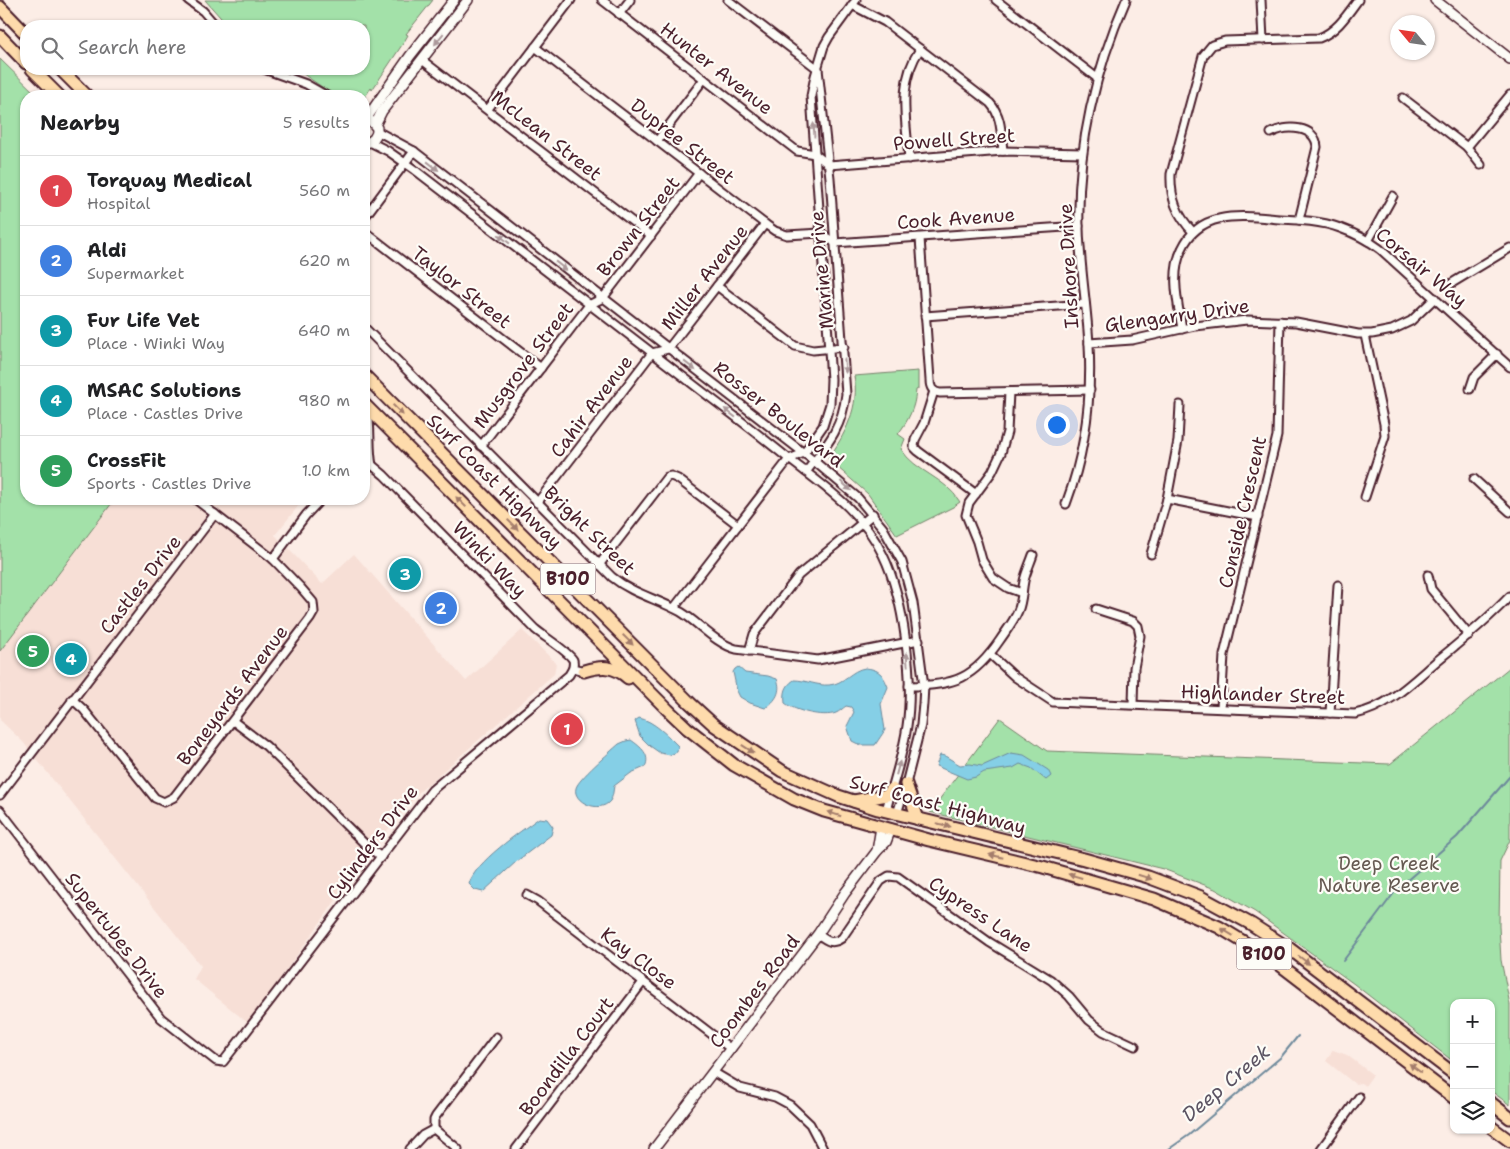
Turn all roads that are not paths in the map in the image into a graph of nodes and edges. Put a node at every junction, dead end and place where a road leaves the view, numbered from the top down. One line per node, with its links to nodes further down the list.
1 (188, 0): 16 (street)
2 (454, 0): 37 (street)
3 (468, 0): 24 (street, one-way to 24)
4 (571, 0): 20 (street)
5 (602, 0): 15 (street, Hunter Avenue)
6 (630, 0): 15 (street)
7 (728, 0): 25 (street)
8 (996, 0): 29 (street)
9 (1126, 0): 29 (street, Inshore Drive)
10 (1262, 0): 19 (street)
11 (1358, 0): 19 (street)
12 (1435, 0): 23 (street)
13 (854, 2): 21 (street); 25 (street, Marine Drive)
14 (1, 5): 17 (main road)
15 (619, 14): 30 (street, Hunter Avenue)
16 (211, 20)
17 (20, 27)
18 (0, 36): 22 (main road)
19 (1263, 40): 59 (street)
20 (535, 47): 36 (street); 41 (street, Dupree Street)
21 (920, 48): 46 (street); 49 (street)
22 (20, 56)
23 (1510, 59)
24 (422, 60): 36 (street, McLean Street); 39 (street)
25 (818, 69): 47 (street, Marine Drive, one-way to 25); 51 (street, Marine Drive)
26 (38, 75): 31 (main road)
27 (66, 75): 32 (main road)
28 (279, 75): 33 (street)
29 (1097, 78): 48 (street, Inshore Drive)
30 (704, 79): 41 (street); 47 (street, Hunter Avenue)
31 (54, 90)
32 (81, 90)
33 (316, 90)
34 (1510, 94): 44 (street)
35 (1402, 98): 44 (street)
36 (488, 109): 62 (street, McLean Street)
37 (370, 112)
38 (370, 123): 39 (street)
39 (376, 128): 42 (street); 45 (street, Rosser Boulevard)
40 (1271, 133): 56 (street)
41 (657, 140): 53 (street, Dupree Street)
42 (370, 141)
43 (370, 145): 50 (street, Rosser Boulevard)
44 (1467, 147): 52 (street)
45 (414, 151): 50 (street); 69 (street, Rosser Boulevard, one-way to 69)
46 (1003, 151): 48 (street, Powell Street); 49 (street, Powell Street)
47 (815, 154): 51 (street); 60 (street, Marine Drive)
48 (1082, 154): 58 (street, Inshore Drive)
49 (909, 158): 51 (street, Powell Street)
50 (405, 164): 55 (street); 72 (street, Rosser Boulevard, one-way to 50)
51 (829, 165): 65 (street, Marine Drive)
52 (1480, 165)
53 (699, 173): 57 (street, Dupree Street); 62 (street, Brown Street)
54 (1393, 196): 64 (street)
55 (370, 210)
56 (1299, 220): 59 (street, Corsair Way); 64 (street, Corsair Way)
57 (765, 224): 60 (street, Dupree Street); 68 (street, Miller Avenue)
58 (1079, 226): 63 (street, Cook Avenue); 71 (street, Inshore Drive)
59 (1193, 232): 75 (street)
60 (821, 233): 65 (street); 81 (street, Marine Drive)
61 (370, 236): 85 (street, Taylor Street)
62 (651, 236): 69 (street, Brown Street)
63 (920, 238): 65 (street, Cook Avenue); 73 (street)
64 (1368, 241): 70 (street, Corsair Way)
65 (835, 243): 79 (street, Marine Drive)
66 (1510, 248): 67 (street)
67 (1452, 283)
68 (717, 286): 80 (street, Miller Avenue); 81 (street)
69 (603, 298): 72 (street); 80 (street, Rosser Boulevard)
70 (1435, 298): 77 (street, Glengarry Drive); 83 (street, Corsair Way)
71 (1085, 304): 73 (street); 78 (street, Inshore Drive)
72 (590, 305): 82 (street, Rosser Boulevard); 85 (street, Musgrove Street)
73 (925, 316): 89 (street)
74 (1280, 321): 75 (street, Glengarry Drive); 77 (street, Glengarry Drive); 112 (street, Conside Crescent)
75 (1182, 329): 78 (street, Glengarry Drive)
76 (370, 333): 94 (street, Bright Street)
77 (1366, 335): 103 (street)
78 (1089, 343): 88 (street, Inshore Drive)
79 (844, 348): 81 (street); 98 (street, Marine Drive, one-way to 98)
80 (668, 349): 82 (street); 95 (street, Rosser Boulevard, one-way to 95)
81 (829, 349): 95 (street, Marine Drive)
82 (652, 353): 97 (street, Rosser Boulevard, one-way to 82); 105 (street, Cahir Avenue)
83 (1497, 354): 84 (street, Corsair Way); 87 (street)
84 (1510, 367)
85 (541, 368): 94 (street, Musgrove Street)
86 (370, 381): 142 (main road, Surf Coast Highway / B100, one-way to 142)
87 (1470, 389)
88 (1090, 390): 90 (street); 106 (street, Inshore Drive)
89 (934, 392): 90 (street); 102 (street)
90 (1009, 392): 102 (street)
91 (1180, 405): 104 (street)
92 (370, 410): 136 (main road, Surf Coast Highway / B100, one-way to 92)
93 (370, 419): 96 (street, Winki Way)
94 (481, 446): 105 (street, Bright Street)
95 (804, 453): 97 (street); 98 (street, Rosser Boulevard)
96 (370, 455)
97 (789, 459): 100 (street, Rosser Boulevard); 114 (street)
98 (814, 461): 100 (street, Marine Drive); 111 (street, Rosser Boulevard, one-way to 111)
99 (370, 466): 130 (street, Winki Way)
100 (806, 472): 113 (street, Rosser Boulevard)
101 (1474, 479): 109 (street)
102 (976, 494): 121 (street)
103 (1365, 497)
104 (1168, 499): 112 (street); 115 (street)
105 (537, 502): 118 (street, Bright Street)
106 (1066, 504)
107 (203, 505): 110 (street)
108 (315, 505): 117 (street)
109 (1510, 512)
110 (214, 514): 117 (street); 133 (street, Castles Drive)
111 (873, 514): 113 (street); 126 (street, Rosser Boulevard)
112 (1258, 517): 135 (street, Conside Crescent)
113 (864, 523): 127 (street, Rosser Boulevard); 128 (street)
114 (738, 525): 118 (street); 123 (street)
115 (1151, 554)
116 (1033, 555): 121 (street)
117 (272, 560): 138 (street, Boneyards Avenue)
118 (599, 565): 123 (street, Bright Street)
119 (1428, 575): 125 (street)
120 (1338, 585): 137 (street)
121 (1022, 593): 129 (street)
122 (1510, 596): 125 (street, Highlander Street)
123 (674, 608): 128 (street, Bright Street)
124 (1096, 610): 134 (street)
125 (1469, 635): 137 (street, Highlander Street)
126 (919, 640): 127 (street, Bright Street); 132 (street, Rosser Boulevard)
127 (905, 643): 128 (street, Bright Street); 131 (street, Rosser Boulevard, one-way to 127)
128 (749, 651)
129 (990, 654): 132 (street); 134 (street, Highlander Street)
130 (578, 669): 136 (main road); 148 (street, Cylinders Drive)
131 (909, 686): 132 (street); 140 (street, Rosser Boulevard, one-way to 131)
132 (924, 686): 139 (street, Rosser Boulevard)
133 (72, 699): 138 (street, Boneyards Avenue); 141 (street, Castles Drive)
134 (1133, 704): 135 (street, Highlander Street)
135 (1221, 708): 137 (street, Highlander Street)
136 (668, 710): 146 (main road, Surf Coast Highway / B100, one-way to 136)
137 (1330, 713)
138 (233, 721): 148 (street)
139 (906, 784): 144 (street, Rosser Boulevard); 145 (main road)
140 (892, 789): 142 (main road); 144 (street, Rosser Boulevard)
141 (0, 795)
142 (854, 801): 144 (main road, Surf Coast Highway / B100)
143 (0, 810): 156 (street, Supertubes Drive)
144 (891, 812): 145 (main road, Surf Coast Highway / B100); 146 (main road)
145 (918, 819): 147 (main road, Surf Coast Highway / B100, one-way to 147)
146 (886, 828): 149 (main road, Surf Coast Highway / B100, one-way to 146); 151 (street, Coombes Road)
147 (1047, 850): 149 (main road); 157 (main road, Surf Coast Highway / B100, one-way to 157)
148 (381, 857): 156 (street, Cylinders Drive)
149 (1043, 867): 159 (main road, Surf Coast Highway / B100, one-way to 149)
150 (527, 895): 152 (street, Kay Close)
151 (818, 934): 154 (street, Cypress Lane); 155 (street, Coombes Road)
152 (643, 982): 155 (street, Kay Close); 168 (street, Boondilla Court)
153 (496, 1037): 163 (street)
154 (1135, 1046)
155 (731, 1048): 158 (street, Coombes Road)
156 (223, 1062)
157 (1450, 1071)
158 (713, 1072): 169 (street, Coombes Road); 170 (street)
159 (1450, 1095)
160 (1359, 1097): 171 (street)
161 (1495, 1106): 162 (main road)
162 (1510, 1118)
163 (434, 1129): 166 (street); 167 (street)
164 (1495, 1129): 165 (main road)
165 (1510, 1141)
166 (410, 1149)
167 (458, 1149)
168 (516, 1149)
169 (654, 1149)
170 (822, 1149)
171 (1321, 1149)

